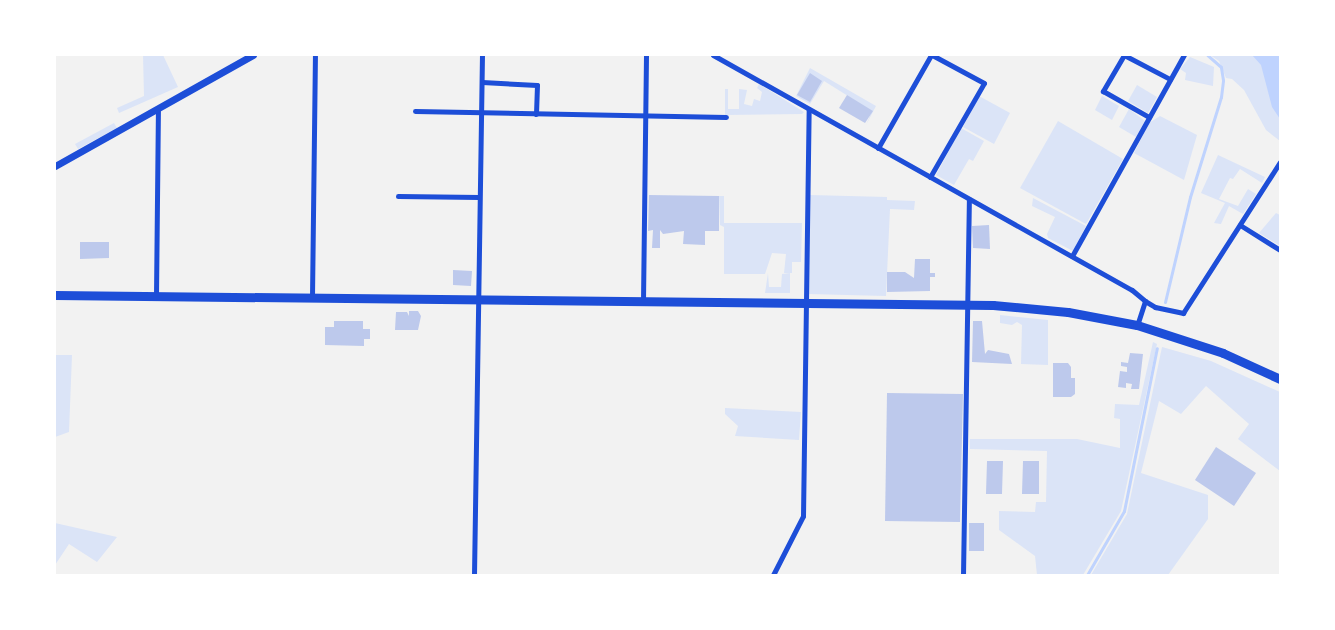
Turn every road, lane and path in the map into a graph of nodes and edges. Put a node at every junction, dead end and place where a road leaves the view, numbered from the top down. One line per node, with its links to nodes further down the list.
1 (253, 55): 12 (street)
2 (316, 55): 31 (street)
3 (482, 55): 10 (street)
4 (646, 55): 16 (street)
5 (713, 55): 11 (street)
6 (932, 55): 19 (street); 22 (street)
7 (1124, 55): 9 (street); 18 (street)
8 (1184, 55): 9 (street)
9 (1170, 79): 18 (street)
10 (482, 82): 14 (street); 15 (street)
11 (809, 109): 19 (street); 35 (street)
12 (158, 111): 21 (street); 30 (street)
13 (415, 111): 14 (street)
14 (481, 113): 15 (street); 24 (street)
15 (536, 114): 16 (street)
16 (645, 117): 17 (street); 33 (street)
17 (726, 117)
18 (1149, 117): 28 (street)
19 (878, 148): 22 (street)
20 (1280, 162): 26 (street)
21 (55, 166)
22 (930, 177): 25 (street)
23 (398, 196): 24 (street)
24 (480, 197): 32 (street)
25 (969, 199): 28 (street); 36 (street)
26 (1240, 225): 27 (street); 34 (street)
27 (1280, 250)
28 (1072, 256): 34 (street)
29 (55, 295): 30 (main road)
30 (156, 295): 31 (main road)
31 (312, 297): 32 (main road)
32 (477, 299): 33 (main road); 39 (street)
33 (643, 301): 35 (main road)
34 (1145, 301): 37 (street)
35 (805, 304): 36 (main road); 40 (street)
36 (968, 304): 37 (main road); 41 (street)
37 (1137, 325): 38 (main road)
38 (1280, 379)
39 (474, 575)
40 (773, 575)
41 (963, 575)

